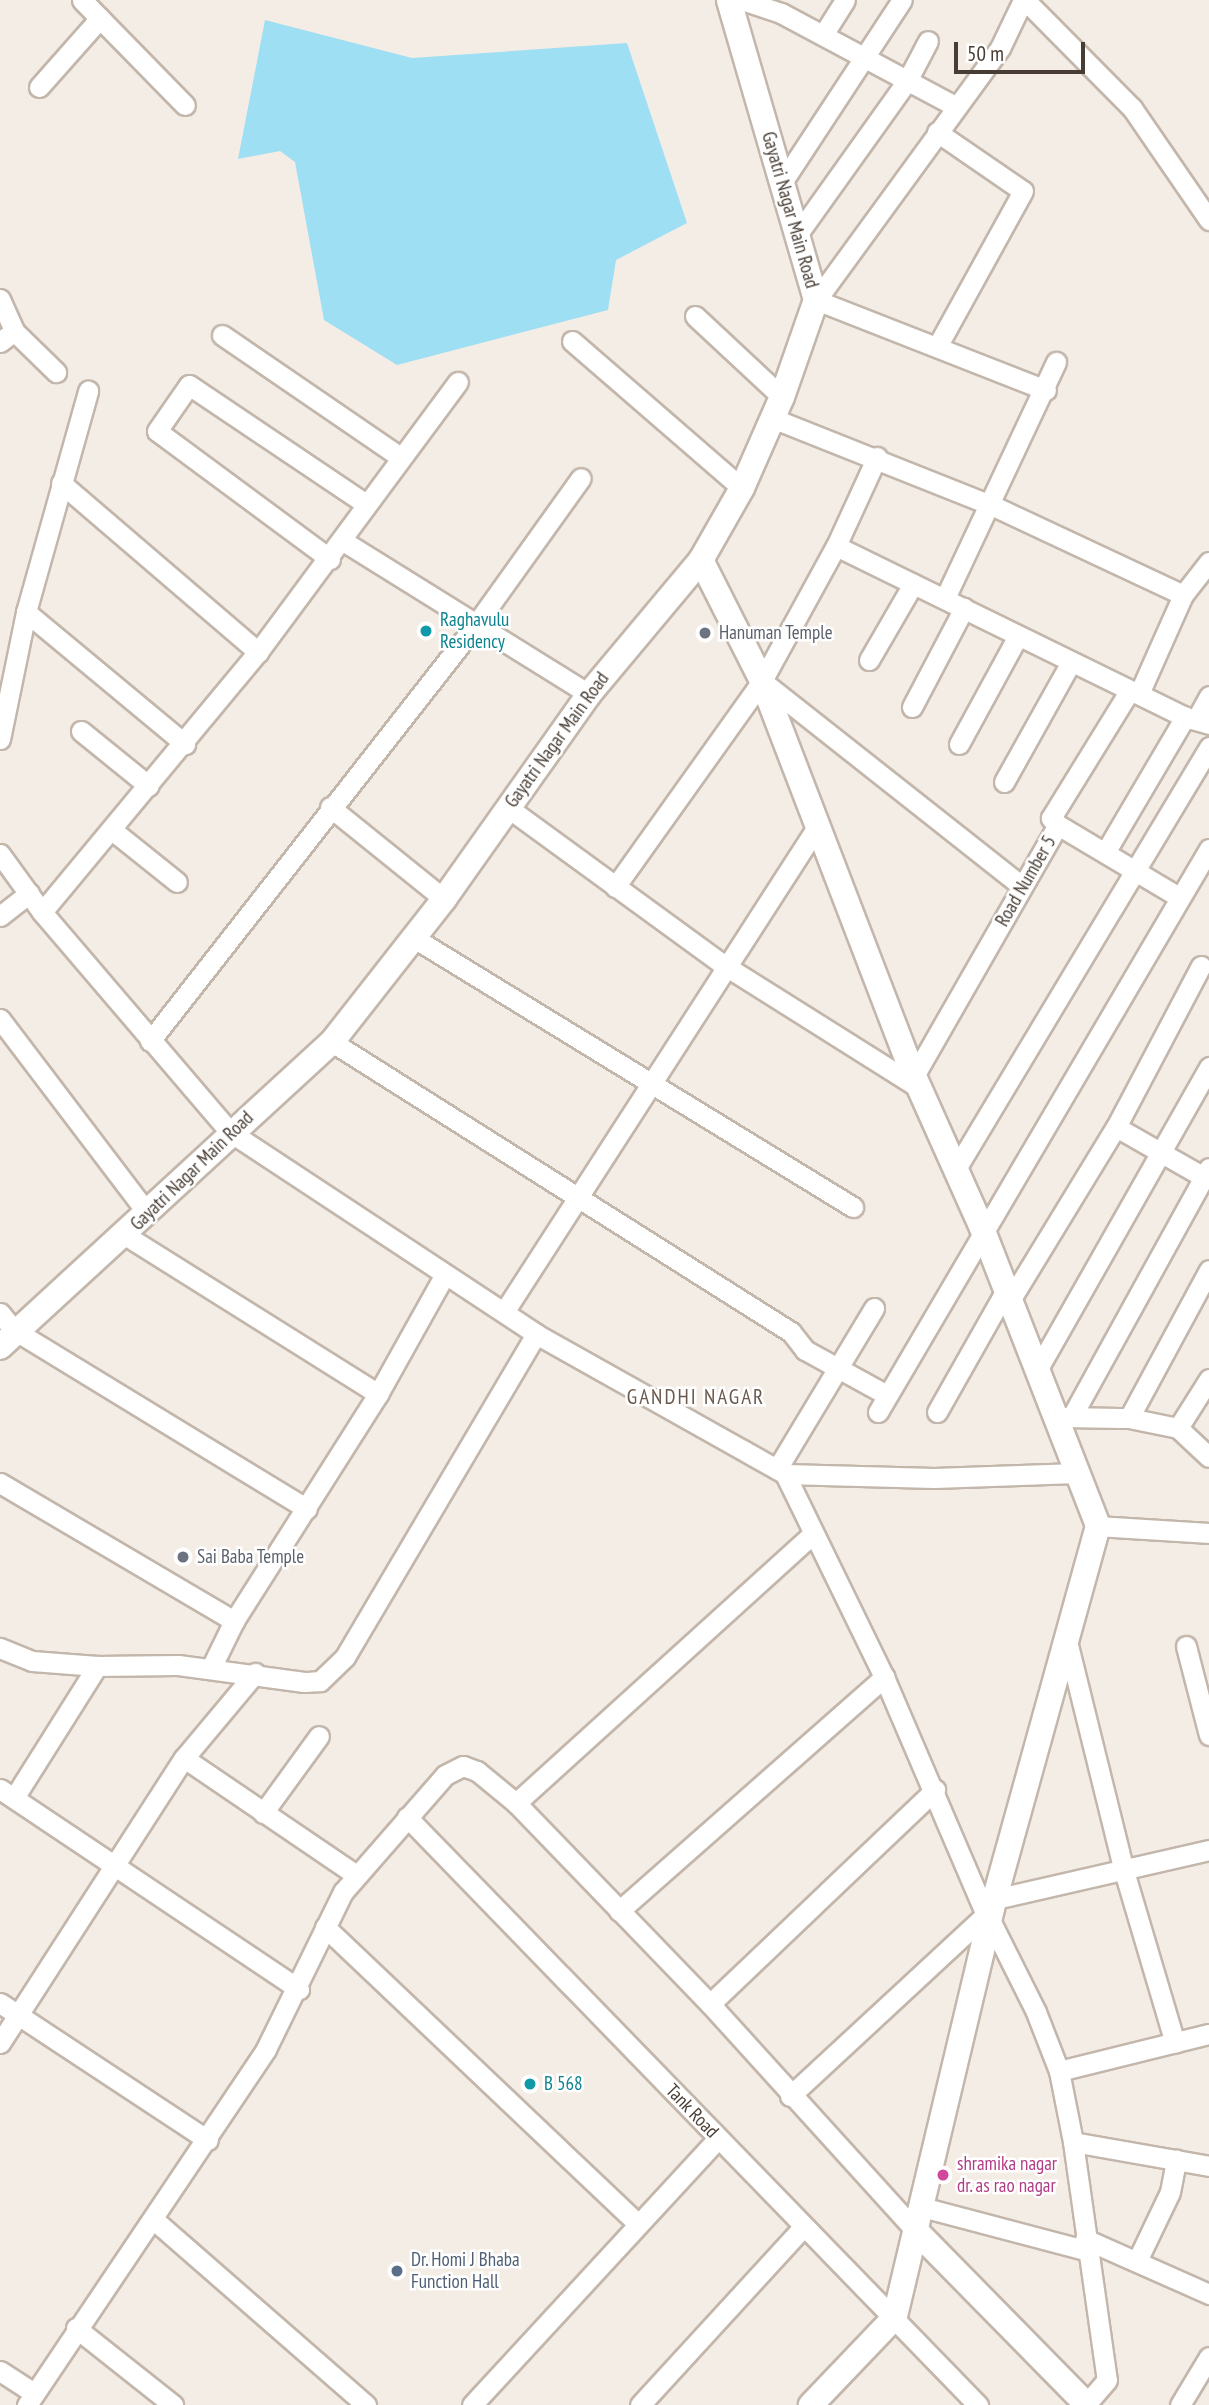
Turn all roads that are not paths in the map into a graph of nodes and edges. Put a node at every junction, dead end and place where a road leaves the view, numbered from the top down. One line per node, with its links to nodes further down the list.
1 (82, 0): 8 (street)
2 (729, 0): 17 (street, Gayatri Nagar Main Road)
3 (742, 0): 7 (street)
4 (845, 0): 9 (street)
5 (902, 0): 11 (street)
6 (1024, 0): 15 (street); 18 (street)
7 (784, 7): 9 (street)
8 (100, 18): 13 (street); 14 (street)
9 (823, 34): 11 (street)
10 (928, 41): 12 (street)
11 (864, 57): 12 (street); 17 (street)
12 (907, 80): 15 (street); 19 (street)
13 (39, 87)
14 (185, 105)
15 (955, 106): 16 (street)
16 (937, 132): 21 (street); 26 (street)
17 (782, 184): 19 (street, Gayatri Nagar Main Road)
18 (1209, 220)
19 (797, 235): 21 (street, Gayatri Nagar Main Road)
20 (0, 299): 24 (street)
21 (816, 300): 26 (street); 32 (street, Gayatri Nagar Main Road)
22 (695, 316): 32 (street)
23 (222, 335): 33 (street)
24 (7, 337): 28 (street)
25 (572, 341): 37 (street)
26 (938, 345): 30 (street)
27 (1056, 362): 30 (street)
28 (55, 372)
29 (458, 382): 33 (street)
30 (1046, 390): 39 (street)
31 (88, 391): 36 (street)
32 (777, 408): 34 (street); 37 (street, Gayatri Nagar Main Road)
33 (400, 457): 38 (street)
34 (877, 457): 39 (street); 41 (street)
35 (580, 478): 50 (street)
36 (61, 483): 49 (street); 52 (street)
37 (742, 488): 43 (street, Gayatri Nagar Main Road)
38 (366, 504): 40 (street); 42 (street)
39 (991, 505): 46 (street); 47 (street)
40 (343, 541): 42 (street); 50 (street)
41 (836, 546): 45 (street); 56 (street)
42 (330, 559): 52 (street)
43 (701, 560): 56 (street); 58 (street, Gayatri Nagar Main Road)
44 (1209, 562): 46 (street)
45 (914, 584): 47 (street); 53 (street)
46 (1183, 596): 57 (street)
47 (945, 598): 48 (street)
48 (964, 608): 51 (street); 60 (street)
49 (26, 612): 55 (street); 64 (street)
50 (477, 623): 58 (street); 69 (street)
51 (1018, 636): 54 (street); 65 (street)
52 (258, 652): 64 (street)
53 (869, 660)
54 (1071, 662): 57 (street); 67 (street)
55 (6, 668): 63 (street)
56 (762, 681): 72 (street); 79 (street); 80 (street)
57 (1135, 692): 61 (street); 71 (street, Road Number 5)
58 (589, 694): 70 (street, Gayatri Nagar Main Road)
59 (1209, 696): 61 (street)
60 (912, 706)
61 (1197, 719): 75 (street)
62 (81, 731): 68 (street)
63 (0, 739)
64 (185, 744): 68 (street)
65 (959, 744)
66 (1209, 747): 77 (street)
67 (1004, 782)
68 (149, 786): 73 (street)
69 (330, 807): 83 (street); 90 (street)
70 (508, 807): 80 (street); 83 (street, Gayatri Nagar Main Road)
71 (1058, 825): 75 (street); 79 (street, Road Number 5)
72 (817, 827): 87 (street); 93 (street)
73 (112, 830): 78 (street); 84 (street)
74 (1209, 849): 82 (street)
75 (1106, 851): 77 (street)
76 (0, 854): 81 (street)
77 (1134, 869): 82 (street); 98 (street)
78 (177, 882)
79 (1022, 886): 93 (street, Road Number 5)
80 (615, 887): 87 (street)
81 (29, 893): 84 (street); 85 (street)
82 (1179, 897): 103 (street)
83 (444, 899): 86 (street, Gayatri Nagar Main Road)
84 (42, 912): 90 (street)
85 (0, 916)
86 (414, 939): 91 (street, Gayatri Nagar Main Road); 94 (street)
87 (724, 965): 93 (street); 94 (street)
88 (1201, 966): 95 (street)
89 (0, 1019): 102 (street)
90 (150, 1041): 96 (street)
91 (332, 1042): 96 (street, Gayatri Nagar Main Road); 100 (street)
92 (1209, 1067): 97 (street)
93 (916, 1082): 98 (street)
94 (651, 1083): 100 (street); 101 (street)
95 (1116, 1127): 97 (street); 107 (street)
96 (230, 1132): 102 (street, Gayatri Nagar Main Road); 106 (street)
97 (1163, 1154): 99 (street); 113 (street)
98 (957, 1167): 103 (street)
99 (1207, 1172): 117 (street)
100 (576, 1200): 109 (street); 112 (street)
101 (853, 1207)
102 (147, 1213): 104 (street, Gayatri Nagar Main Road)
103 (982, 1228): 107 (street); 112 (street)
104 (125, 1235): 110 (street, Gayatri Nagar Main Road); 115 (street)
105 (1209, 1270): 118 (street)
106 (445, 1274): 109 (street); 115 (street)
107 (1007, 1297): 113 (street); 116 (street)
108 (874, 1308): 112 (street)
109 (505, 1312): 111 (street)
110 (5, 1330): 124 (street)
111 (536, 1335): 121 (street); 134 (street)
112 (838, 1368): 121 (street)
113 (1036, 1372): 117 (street)
114 (1209, 1379): 119 (street)
115 (378, 1394): 124 (street)
116 (937, 1412)
117 (1064, 1417): 118 (street); 122 (street)
118 (1129, 1418): 119 (street)
119 (1178, 1428): 120 (street)
120 (1209, 1457)
121 (781, 1471): 122 (street); 127 (street)
122 (1077, 1473): 125 (street)
123 (0, 1483): 128 (street)
124 (307, 1509): 128 (street)
125 (1098, 1526): 126 (street); 129 (street)
126 (1209, 1532)
127 (813, 1534): 135 (street); 141 (street)
128 (234, 1621): 133 (street)
129 (1068, 1645): 146 (street); 149 (street)
130 (1186, 1646): 136 (street)
131 (0, 1648): 132 (street)
132 (97, 1666): 133 (street); 140 (street)
133 (211, 1668): 134 (street)
134 (255, 1674): 138 (street)
135 (884, 1677): 139 (street); 148 (street)
136 (1209, 1735)
137 (319, 1737): 142 (street)
138 (184, 1758): 142 (street); 145 (street)
139 (935, 1790): 149 (street); 153 (street)
140 (7, 1794): 145 (street)
141 (516, 1803): 143 (street); 148 (street)
142 (263, 1813): 147 (street)
143 (407, 1817): 147 (street); 160 (street, Tank Road)
144 (1209, 1850): 146 (street)
145 (112, 1866): 151 (street); 154 (street)
146 (1124, 1871): 149 (street); 157 (street)
147 (356, 1875): 150 (street)
148 (619, 1911): 153 (street)
149 (991, 1911): 158 (street); 159 (street); 165 (street)
150 (325, 1927): 151 (street); 167 (street)
151 (299, 1989): 161 (street)
152 (0, 2003): 154 (street)
153 (710, 2004): 159 (street)
154 (18, 2016): 156 (street); 161 (street)
155 (1209, 2034): 157 (street)
156 (0, 2043)
157 (1175, 2043): 158 (street)
158 (1059, 2071): 162 (street)
159 (790, 2096): 169 (street)
160 (718, 2138): 167 (street); 168 (street, Tank Road)
161 (208, 2140): 166 (street)
162 (1073, 2142): 163 (street); 170 (street)
163 (1176, 2160): 164 (street); 171 (street)
164 (1209, 2166)
165 (922, 2207): 169 (street); 170 (street)
166 (153, 2219): 174 (street); 179 (street)
167 (638, 2224): 180 (street)
168 (803, 2227): 173 (street, Tank Road); 181 (street)
169 (918, 2233): 173 (street); 184 (street)
170 (1085, 2244): 171 (street); 184 (street)
171 (1137, 2261): 172 (street)
172 (1209, 2294)
173 (895, 2317): 182 (street); 183 (street, Tank Road)
174 (76, 2328): 177 (street); 178 (street)
175 (1209, 2357): 185 (street)
176 (0, 2371): 177 (street)
177 (30, 2399)
178 (173, 2405)
179 (366, 2405)
180 (472, 2405)
181 (640, 2405)
182 (811, 2405)
183 (978, 2405)
184 (1087, 2405)
185 (1180, 2405)

